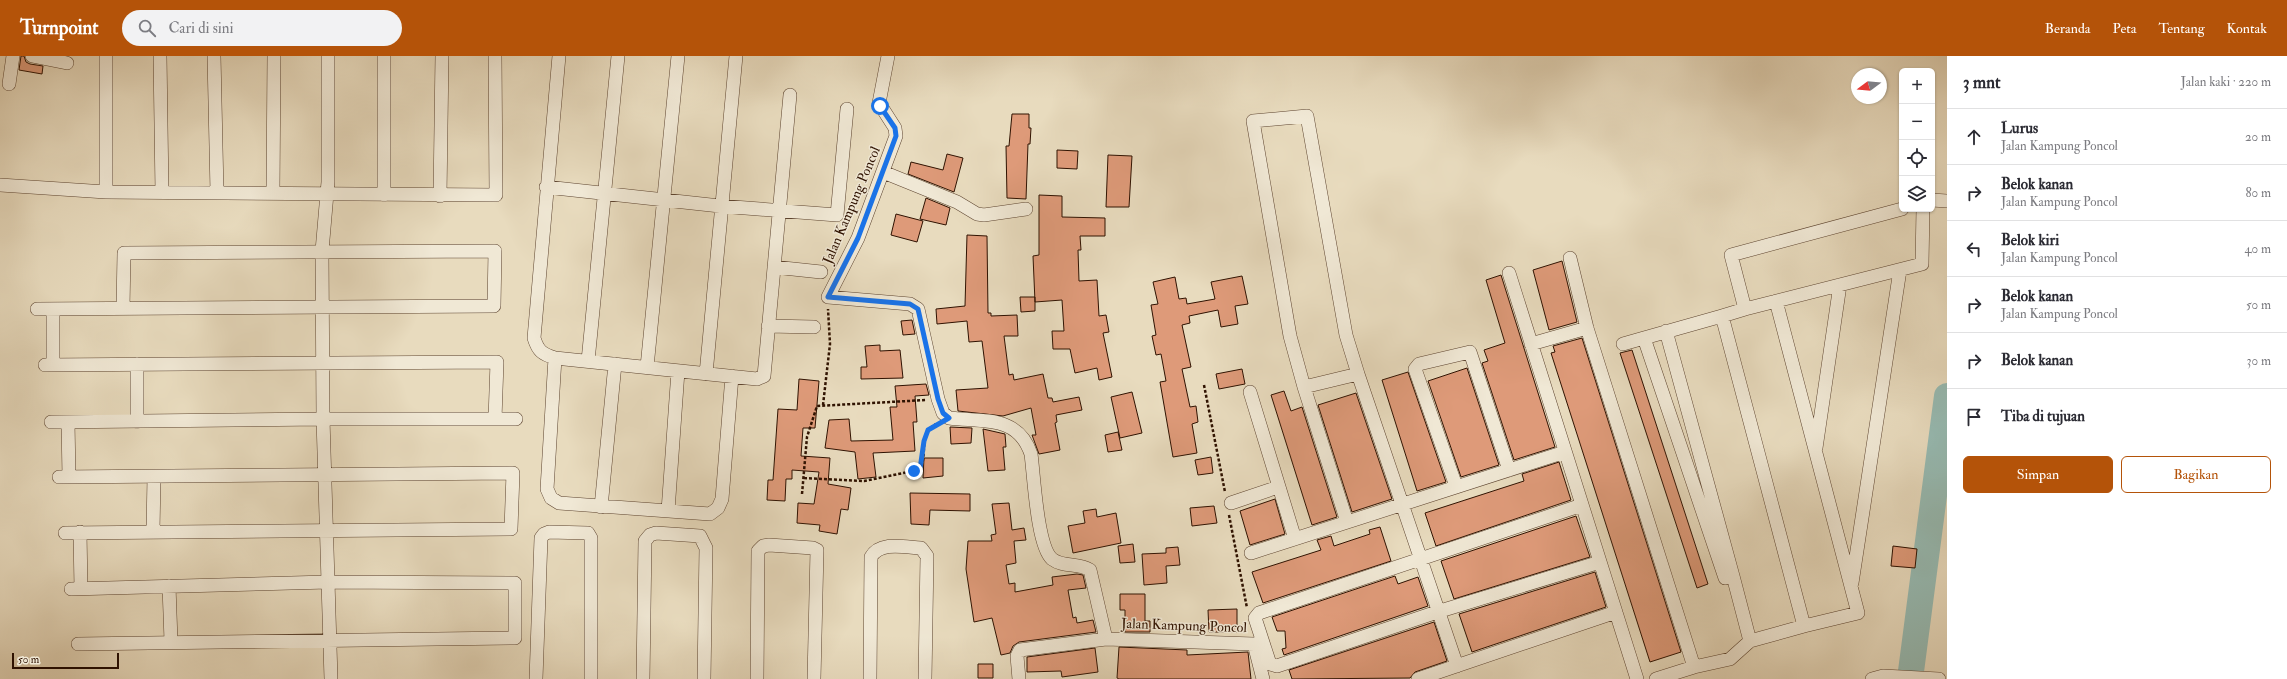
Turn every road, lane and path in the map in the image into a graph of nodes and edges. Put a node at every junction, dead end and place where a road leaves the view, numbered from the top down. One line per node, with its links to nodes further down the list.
1 (13, 56): 17 (street)
2 (32, 56): 16 (street)
3 (106, 56): 23 (street)
4 (160, 56): 24 (street)
5 (214, 56): 25 (street)
6 (274, 56): 26 (street)
7 (328, 56): 27 (street)
8 (384, 56): 29 (street)
9 (442, 56): 30 (street)
10 (495, 56): 30 (street)
11 (559, 56): 22 (street)
12 (618, 56): 28 (street)
13 (678, 56): 31 (street)
14 (736, 56): 34 (street)
15 (888, 56): 20 (street, Jalan Kampung Poncol)
16 (68, 64)
17 (9, 84)
18 (790, 96): 37 (street)
19 (847, 110): 37 (street)
20 (883, 172): 35 (street); 46 (street, Jalan Kampung Poncol)
21 (0, 185): 23 (street)
22 (546, 187): 28 (street); 61 (street)
23 (106, 192): 24 (street)
24 (162, 192): 25 (street)
25 (218, 192): 26 (street)
26 (273, 192): 27 (street)
27 (325, 194): 29 (street); 39 (street)
28 (604, 194): 31 (street); 62 (street)
29 (384, 195): 30 (street)
30 (440, 196)
31 (663, 199): 34 (street); 66 (street)
32 (1935, 200): 33 (street)
33 (1947, 201)
34 (720, 206): 37 (street); 68 (street)
35 (1026, 209)
36 (1899, 209): 52 (street)
37 (779, 211): 41 (street)
38 (1923, 212): 42 (street)
39 (322, 251): 48 (street); 49 (street); 49 (street)
40 (1570, 258): 56 (street)
41 (774, 267): 43 (street); 54 (street)
42 (1900, 270): 45 (street); 108 (street)
43 (821, 272)
44 (1509, 273): 59 (street)
45 (1840, 285): 47 (street); 83 (street)
46 (828, 297): 73 (street); 74 (path)
47 (1776, 301): 52 (street); 83 (street)
48 (123, 308): 49 (street); 51 (street)
49 (323, 308): 64 (street)
50 (37, 309): 51 (street)
51 (53, 309): 63 (street)
52 (1745, 309): 53 (street)
53 (1722, 316): 57 (street); 111 (street)
54 (768, 326): 55 (street); 70 (street)
55 (814, 327)
56 (1587, 328): 59 (street); 118 (street)
57 (1666, 330): 58 (street); 105 (street)
58 (1644, 338): 60 (street); 105 (street)
59 (1531, 344): 82 (street)
60 (1623, 344)
61 (555, 358): 62 (street); 94 (street)
62 (588, 361): 65 (street)
63 (137, 364): 64 (street); 81 (street)
64 (323, 364): 76 (street); 77 (street)
65 (616, 364): 66 (street); 94 (street)
66 (647, 367): 67 (street)
67 (678, 371): 68 (street); 95 (street)
68 (706, 374): 70 (street)
69 (1358, 374): 71 (street); 71 (street); 93 (street)
70 (732, 376): 95 (street)
71 (1304, 387): 96 (street)
72 (1250, 392): 89 (street)
73 (938, 399): 74 (path); 75 (street)
74 (824, 405): 87 (path)
75 (949, 418): 87 (path); 113 (street, Jalan Kampung Poncol)
76 (323, 419): 77 (street); 81 (street); 85 (street)
77 (495, 419): 78 (street)
78 (516, 419)
79 (51, 422): 80 (street)
80 (68, 422): 81 (street); 86 (street)
81 (137, 422)
82 (1565, 452): 84 (street); 92 (street)
83 (1816, 454): 108 (street)
84 (1509, 470): 88 (street); 88 (street)
85 (325, 475): 86 (street); 98 (street); 98 (street)
86 (154, 477): 97 (street)
87 (804, 478): 90 (path)
88 (1456, 486): 93 (street)
89 (1278, 487): 91 (street); 101 (street)
90 (802, 494)
91 (1231, 503)
92 (1582, 505): 103 (street); 104 (street)
93 (1402, 506): 96 (street); 103 (street)
94 (601, 507): 95 (street)
95 (668, 511)
96 (1348, 522): 101 (street)
97 (153, 530): 98 (street); 99 (street)
98 (327, 530): 106 (street)
99 (80, 532): 100 (street); 107 (street)
100 (65, 533)
101 (1295, 539): 102 (street)
102 (1251, 553)
103 (1422, 558): 109 (street); 109 (street)
104 (1600, 562): 109 (street); 110 (street)
105 (1732, 576): 115 (street)
106 (328, 582): 107 (street); 112 (street); 112 (street)
107 (169, 586): 114 (street)
108 (1851, 588): 111 (street)
109 (1437, 612): 117 (street)
110 (1616, 612): 117 (street); 132 (street)
111 (1804, 626): 115 (street)
112 (330, 639): 114 (street); 120 (street)
113 (1106, 639): 129 (street); 130 (street, Jalan Kampung Poncol)
114 (171, 641): 116 (street)
115 (1750, 641): 118 (street)
116 (78, 644)
117 (1456, 666): 131 (street)
118 (1694, 667): 133 (street)
119 (1877, 677): 134 (street)
120 (331, 679)
121 (536, 679): 122 (street)
122 (591, 679)
123 (643, 679): 124 (street)
124 (704, 679)
125 (757, 679): 126 (street)
126 (814, 679)
127 (870, 679): 128 (street)
128 (925, 679)
129 (1019, 679)
130 (1263, 679)
131 (1418, 679)
132 (1637, 679)
133 (1656, 679)
134 (1939, 679)

